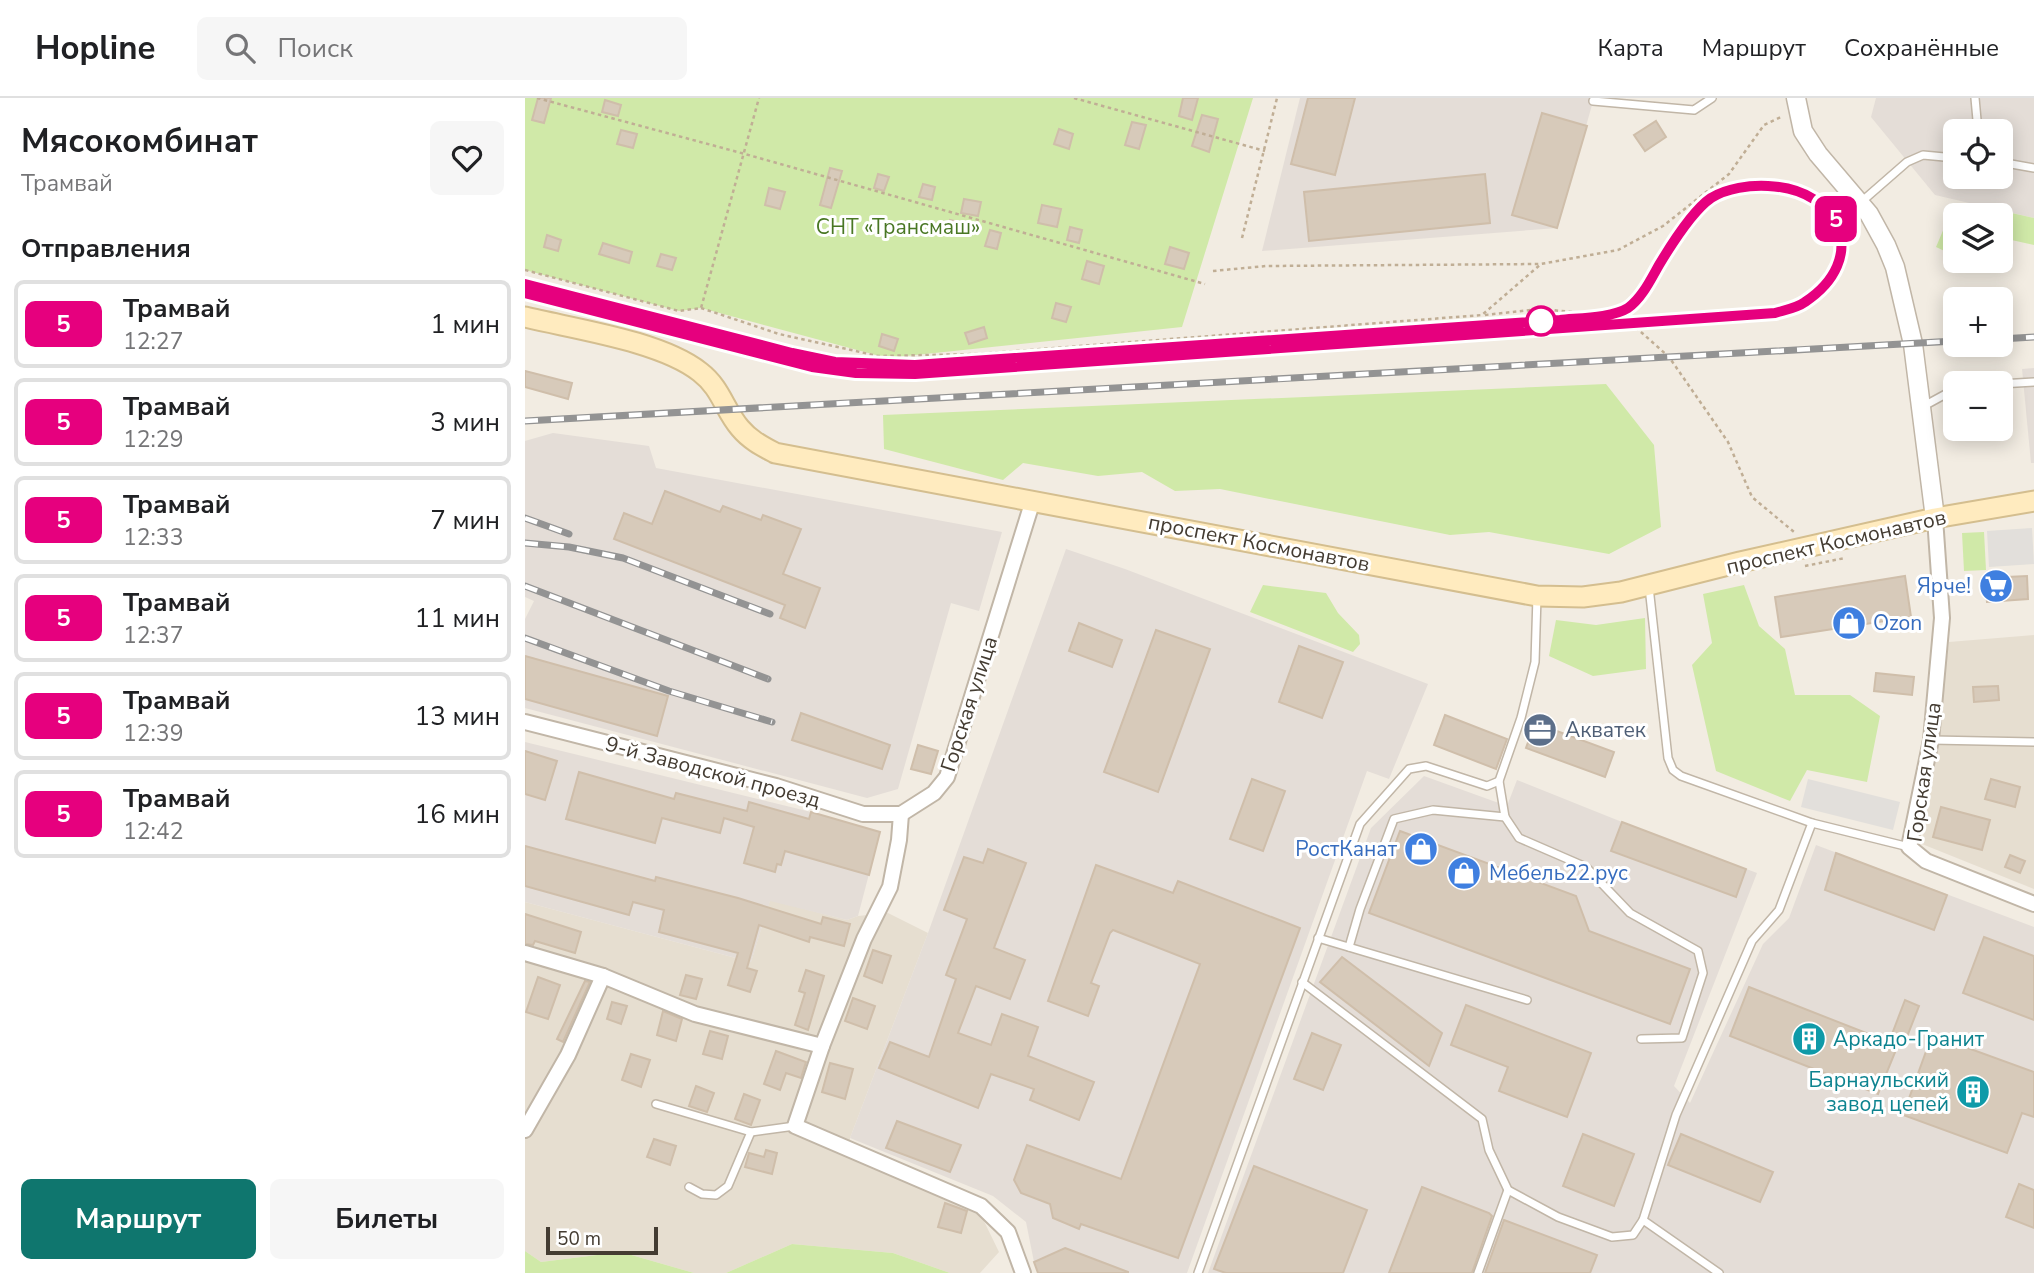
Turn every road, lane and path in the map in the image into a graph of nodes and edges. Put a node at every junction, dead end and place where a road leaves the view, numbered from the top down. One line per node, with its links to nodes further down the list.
1 (537, 98): 11 (path)
2 (759, 98): 11 (path)
3 (1074, 98): 10 (path)
4 (1277, 98): 10 (path)
5 (1712, 98): 7 (lane)
6 (1975, 98): 9 (lane)
7 (1593, 101)
8 (1796, 103): 15 (street); 17 (path)
9 (1977, 119)
10 (1265, 151): 16 (path)
11 (745, 154): 20 (path); 21 (path)
12 (1943, 157): 15 (lane)
13 (2013, 164): 14 (lane)
14 (2034, 168)
15 (1859, 203): 27 (street)
16 (1242, 238)
17 (1541, 264): 19 (path); 22 (path)
18 (525, 270): 21 (path)
19 (1213, 271)
20 (1205, 284)
21 (701, 308): 22 (path)
22 (1482, 315): 31 (path)
23 (525, 317): 28 (main road, проспект Космонавтов)
24 (2034, 382): 25 (lane)
25 (2013, 383)
26 (1943, 395): 27 (lane)
27 (1921, 407): 30 (street)
28 (1033, 500): 35 (main road, проспект Космонавтов); 40 (street, Горская улица)
29 (2034, 500): 30 (main road, проспект Космонавтов)
30 (1935, 518): 34 (main road, проспект Космонавтов); 37 (street, Горская улица)
31 (1799, 536)
32 (1845, 558): 33 (path)
33 (1805, 566)
34 (1649, 586): 35 (main road, проспект Космонавтов); 42 (lane)
35 (1537, 596): 39 (lane)
36 (525, 722): 40 (street, 9-й Заводской проезд)
37 (1931, 740): 38 (lane); 43 (street, Горская улица)
38 (2034, 742)
39 (1499, 781): 41 (lane); 45 (lane)
40 (901, 814): 52 (street)
41 (1505, 817): 46 (lane); 51 (lane)
42 (1812, 823): 43 (lane); 59 (lane)
43 (1909, 847): 44 (street, Горская улица)
44 (2034, 904)
45 (1318, 938): 46 (lane); 49 (lane)
46 (1349, 947): 50 (lane)
47 (525, 953): 48 (street)
48 (603, 976): 52 (street); 55 (street)
49 (1302, 982): 58 (lane); 61 (lane)
50 (1527, 1000)
51 (1641, 1039)
52 (822, 1046): 54 (street)
53 (656, 1104): 56 (lane)
54 (795, 1126): 56 (lane); 60 (street)
55 (525, 1130)
56 (751, 1132): 57 (lane)
57 (689, 1187)
58 (1508, 1190): 59 (lane); 62 (lane)
59 (1643, 1220): 63 (lane)
60 (1023, 1273)
61 (1198, 1273)
62 (1478, 1273)
63 (1720, 1273)

